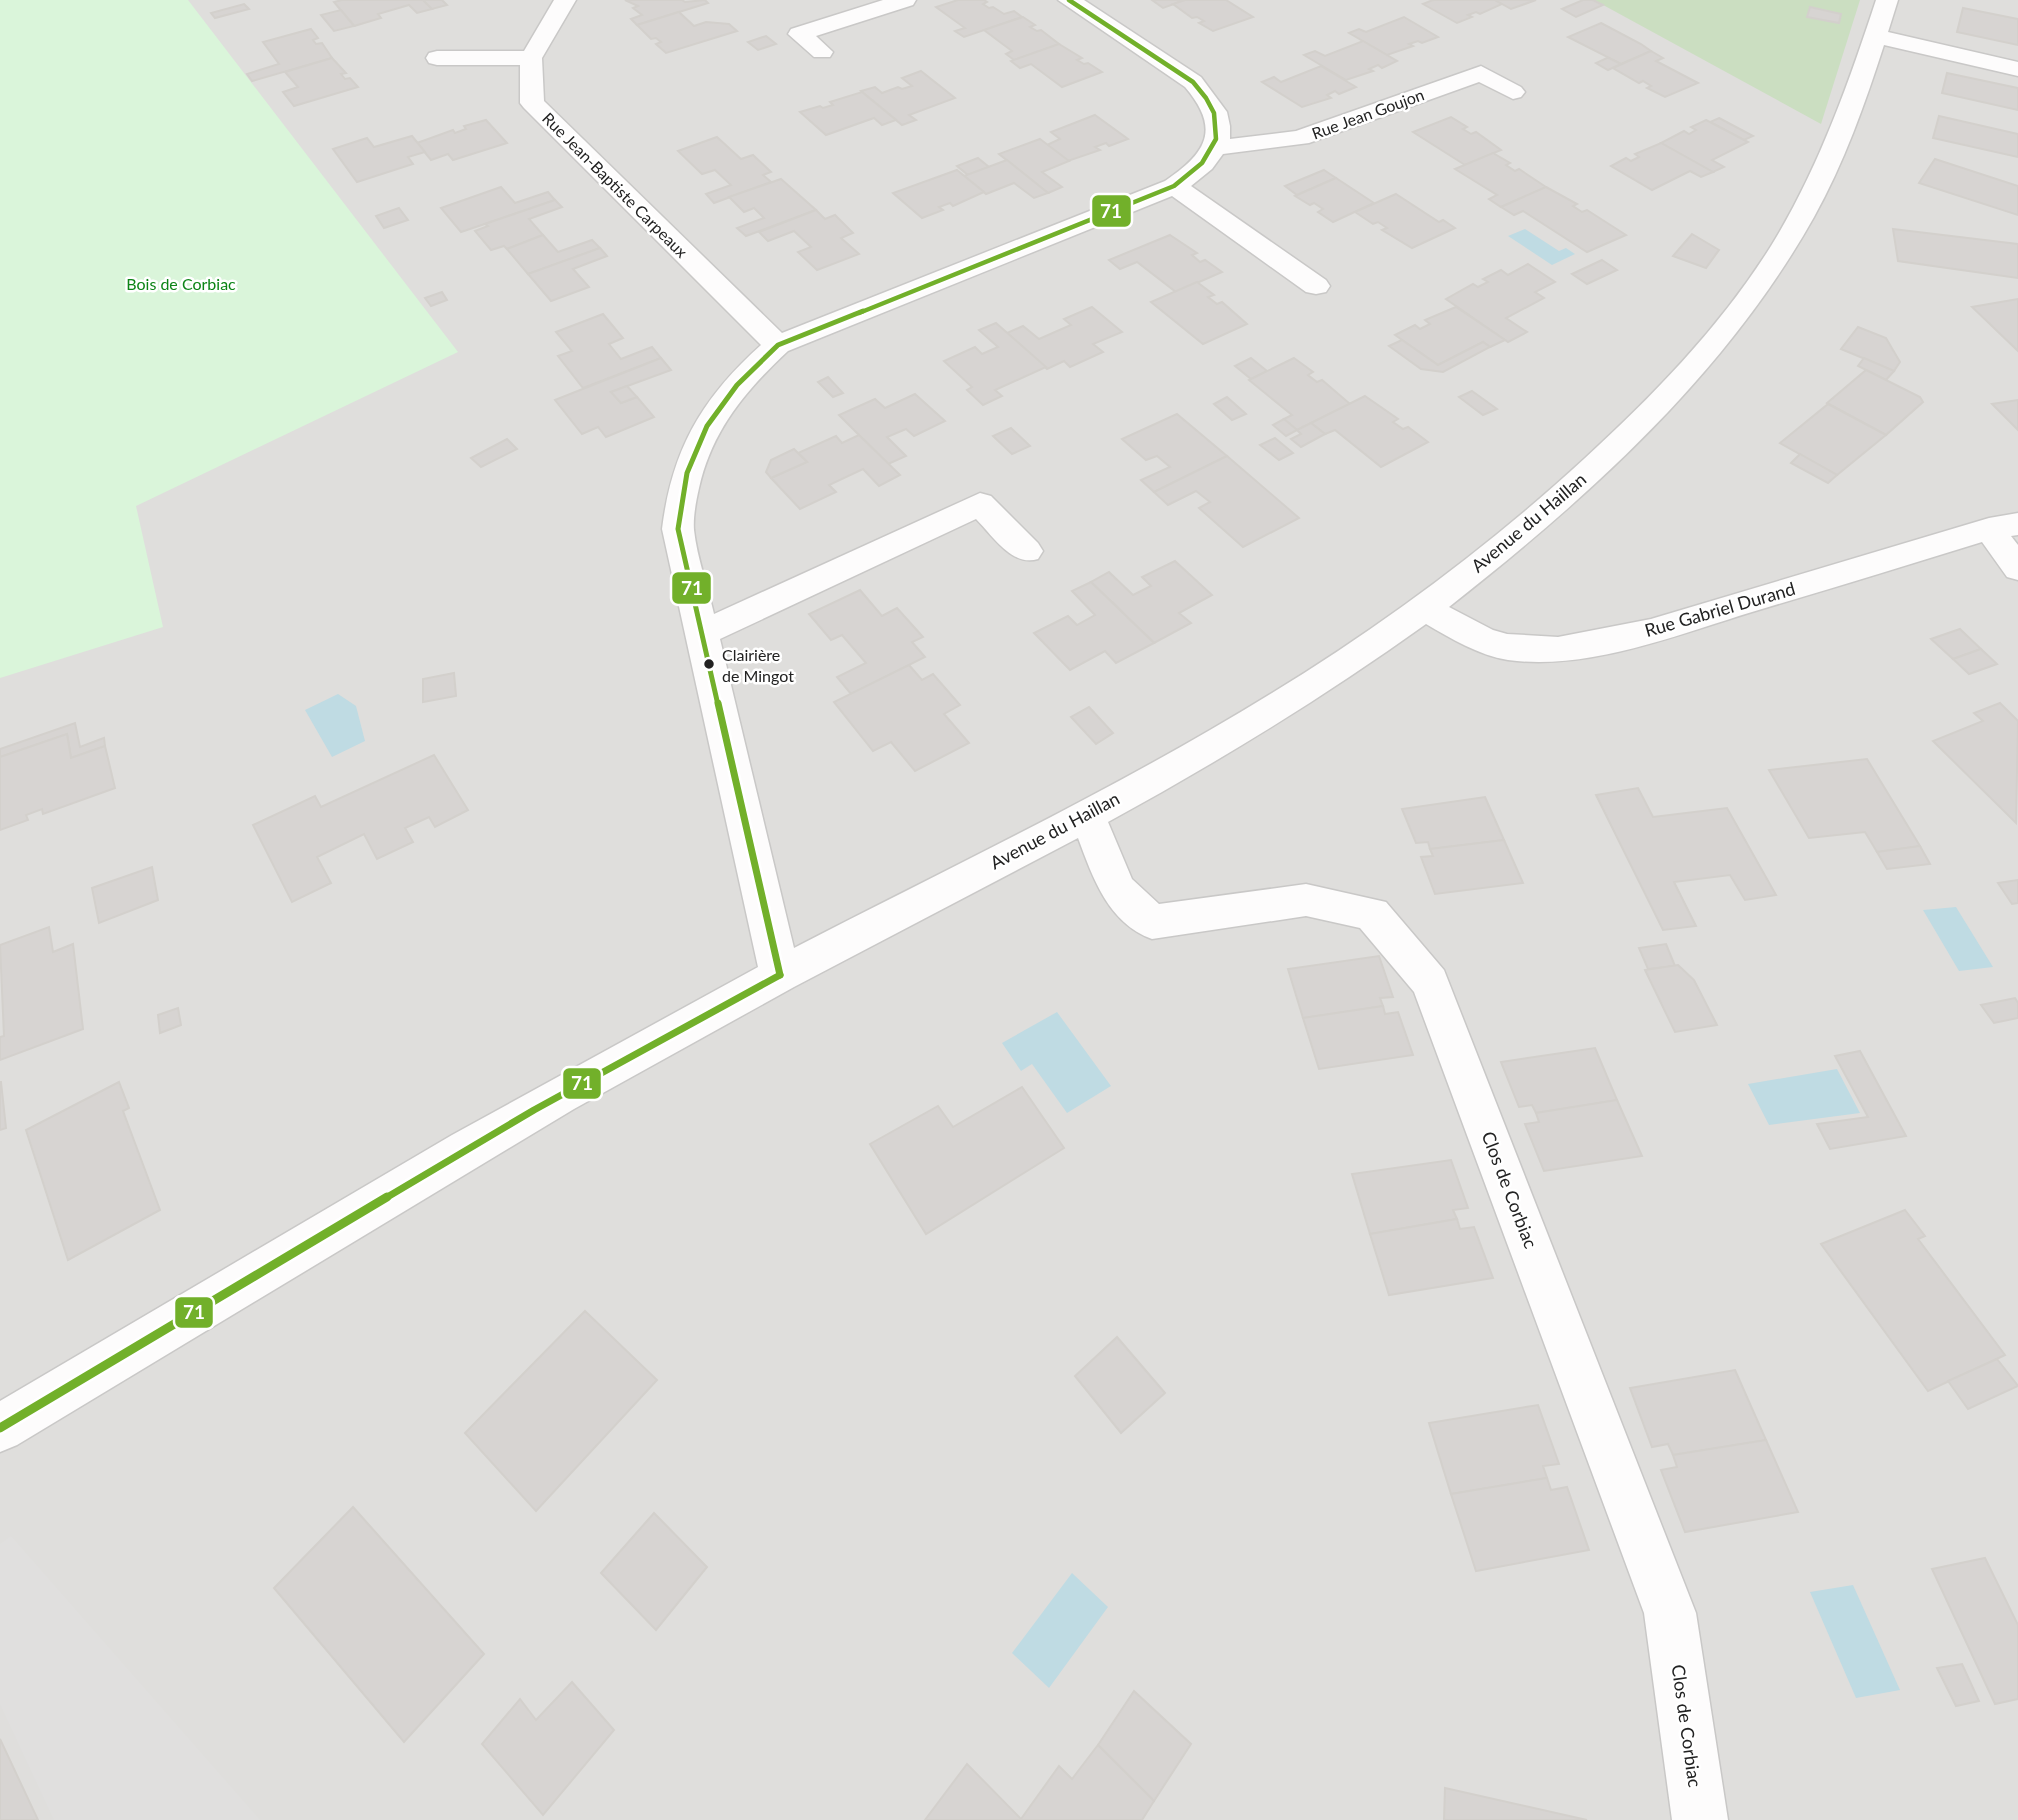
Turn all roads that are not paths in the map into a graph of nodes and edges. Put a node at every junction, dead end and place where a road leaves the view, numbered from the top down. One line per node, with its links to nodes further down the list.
1 (565, 0): 8 (street)
2 (905, 0): 6 (street)
3 (1069, 0): 11 (street)
4 (1886, 0): 5 (street, Avenue du Haillan)
5 (1875, 36): 9 (street); 18 (street, Avenue du Haillan)
6 (822, 52)
7 (437, 58): 8 (street)
8 (531, 58): 14 (street, Rue Jean-Baptiste Carpeaux)
9 (2018, 69)
10 (1513, 92): 11 (street, Rue Jean Goujon)
11 (1215, 148): 12 (street)
12 (1174, 186): 13 (street); 14 (street)
13 (1315, 286)
14 (778, 345): 19 (street)
15 (2003, 526): 17 (street); 18 (street, Rue Gabriel Durand)
16 (1027, 551): 19 (street)
17 (2018, 569)
18 (1424, 608): 20 (street, Avenue du Haillan)
19 (701, 634): 21 (street)
20 (1087, 816): 21 (street, Avenue du Haillan); 23 (street, Clos de Corbiac)
21 (780, 975): 22 (street, Avenue du Haillan)
22 (0, 1428)
23 (1700, 1820)

